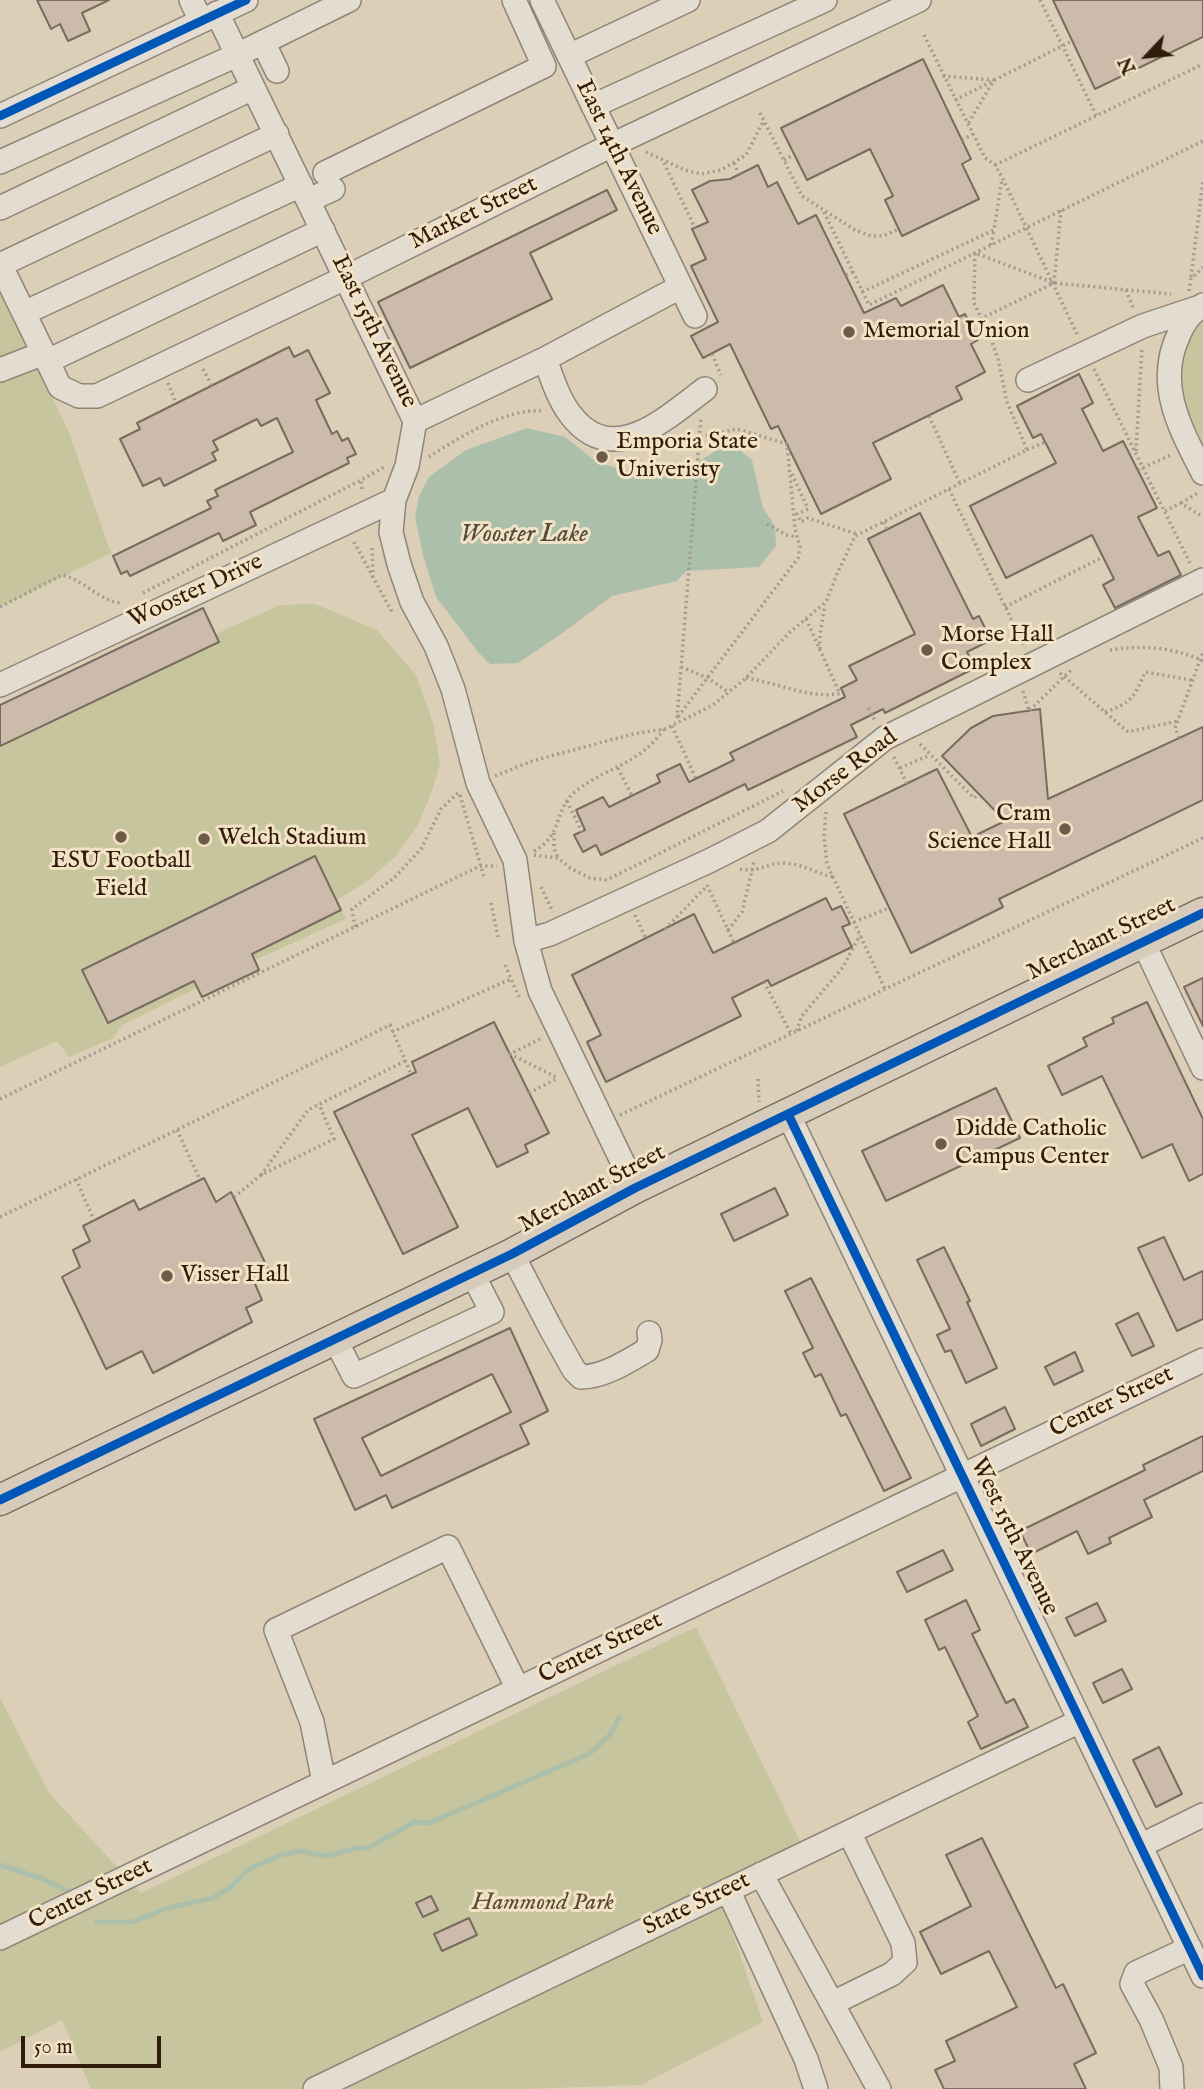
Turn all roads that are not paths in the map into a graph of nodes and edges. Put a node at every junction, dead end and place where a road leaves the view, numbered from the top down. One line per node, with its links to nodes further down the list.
1 (191, 0): 10 (street, East 15th Avenue)
2 (246, 0): 10 (street)
3 (349, 0): 11 (street)
4 (514, 0): 21 (street)
5 (542, 0): 13 (street, East 14th Avenue)
6 (688, 0): 13 (street)
7 (825, 0): 16 (street)
8 (919, 0): 9 (street, Market Street)
9 (884, 7): 19 (street, Market Street)
10 (209, 17): 12 (street, East 15th Avenue); 17 (street)
11 (263, 42): 12 (street); 14 (street)
12 (237, 55): 15 (street, East 15th Avenue); 20 (street)
13 (569, 56): 16 (street, East 14th Avenue)
14 (277, 71)
15 (253, 88): 18 (street, East 15th Avenue); 22 (street)
16 (593, 106): 19 (street, East 14th Avenue)
17 (0, 116)
18 (276, 134): 21 (street, East 15th Avenue); 24 (street)
19 (612, 145): 25 (street, Market Street); 26 (street, East 14th Avenue)
20 (0, 162)
21 (305, 192): 23 (street, East 15th Avenue); 28 (street)
22 (0, 208)
23 (323, 230): 25 (street, East 15th Avenue); 30 (street)
24 (2, 273): 28 (street)
25 (347, 277): 30 (street, Market Street); 35 (street, East 15th Avenue)
26 (680, 287): 29 (street, East 14th Avenue); 31 (street)
27 (1196, 303): 33 (street); 36 (street)
28 (24, 313): 30 (street)
29 (695, 316)
30 (46, 357): 32 (street)
31 (545, 359): 34 (street); 35 (street)
32 (0, 370)
33 (1028, 380)
34 (705, 389)
35 (415, 421): 37 (street, East 15th Avenue)
36 (1203, 473)
37 (394, 500): 39 (street, Wooster Drive); 41 (street, East 15th Avenue)
38 (1201, 581): 41 (street, Morse Road)
39 (0, 685)
40 (1203, 913): 42 (main road, Merchant Street)
41 (526, 942): 45 (street, East 15th Avenue)
42 (1143, 942): 43 (street); 44 (main road, Merchant Street)
43 (1203, 1068)
44 (775, 1111): 45 (main road, Merchant Street); 51 (street, West 15th Avenue)
45 (635, 1188): 46 (main road, Merchant Street)
46 (512, 1254): 47 (main road, Merchant Street); 48 (street)
47 (472, 1273): 49 (main road, Merchant Street); 49 (street)
48 (649, 1334)
49 (335, 1339): 52 (main road, Merchant Street)
50 (1203, 1360): 51 (street, Center Street)
51 (962, 1475): 53 (street, Center Street); 54 (street, West 15th Avenue)
52 (0, 1500)
53 (518, 1689): 55 (street, Center Street); 55 (street)
54 (1080, 1721): 57 (street, State Street); 58 (street, West 15th Avenue)
55 (324, 1782): 61 (street, Center Street)
56 (1203, 1815): 58 (street)
57 (849, 1832): 59 (street, State Street); 64 (street)
58 (1140, 1846): 62 (street, West 15th Avenue)
59 (761, 1874): 60 (street, State Street); 64 (street)
60 (728, 1890): 65 (street, State Street); 66 (street)
61 (0, 1938)
62 (1190, 1948): 63 (street, West 15th Avenue); 68 (street)
63 (1203, 1976)
64 (833, 2003): 67 (street)
65 (315, 2089)
66 (816, 2089)
67 (879, 2089)
68 (1172, 2089)

